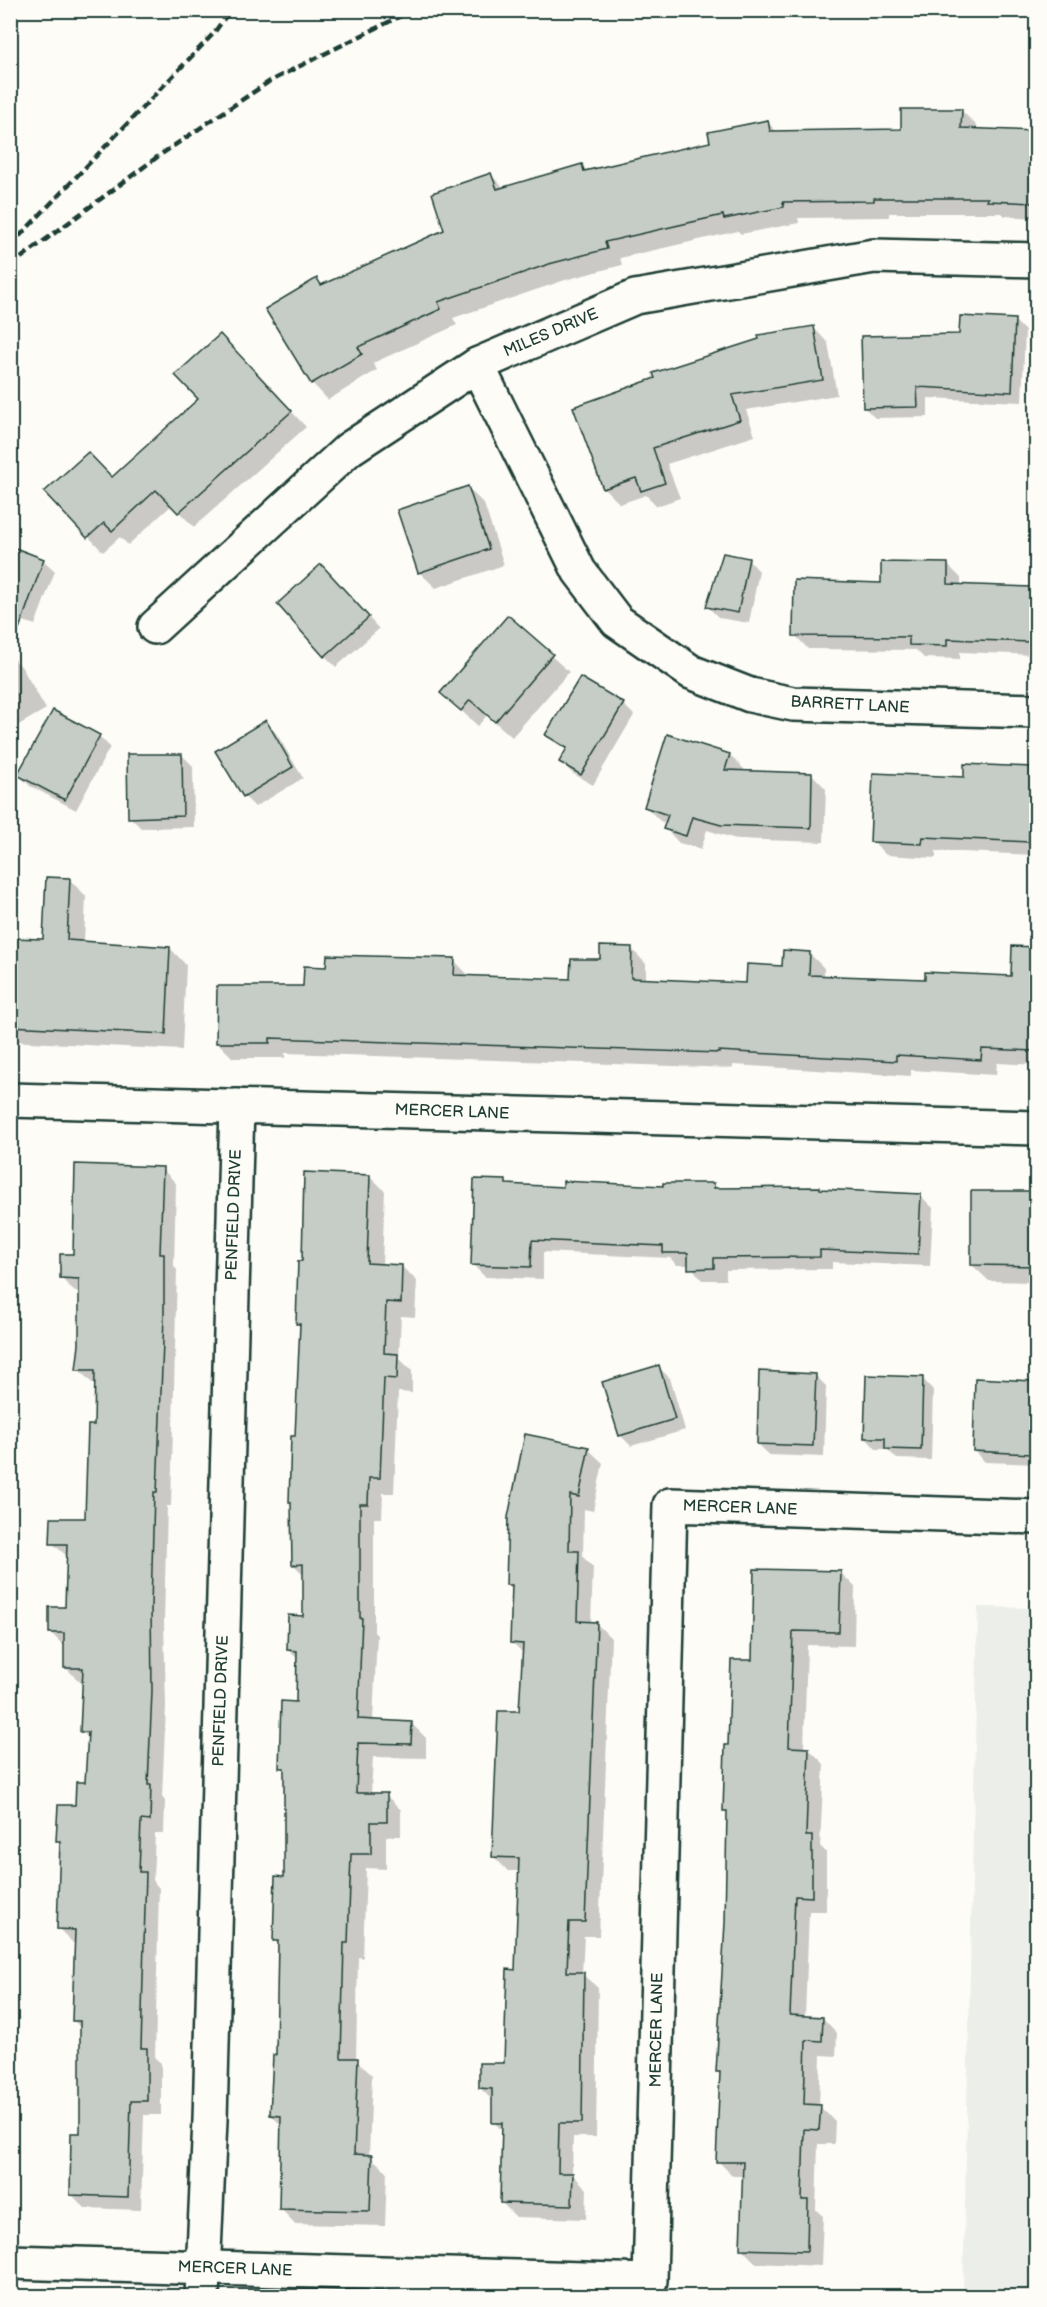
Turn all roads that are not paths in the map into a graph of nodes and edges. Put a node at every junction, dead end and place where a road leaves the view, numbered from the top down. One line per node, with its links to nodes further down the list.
1 (1036, 260): 2 (street, MILES DRIVE)
2 (477, 365): 3 (street, MILES DRIVE); 4 (street, BARRETT LANE)
3 (155, 627)
4 (1036, 711)
5 (10, 1100): 6 (street, MERCER LANE)
6 (237, 1106): 7 (street, MERCER LANE); 10 (street, PENFIELD DRIVE)
7 (1036, 1128)
8 (1036, 1517): 10 (street, MERCER LANE)
9 (10, 2262): 10 (street, MERCER LANE)
10 (202, 2282)

